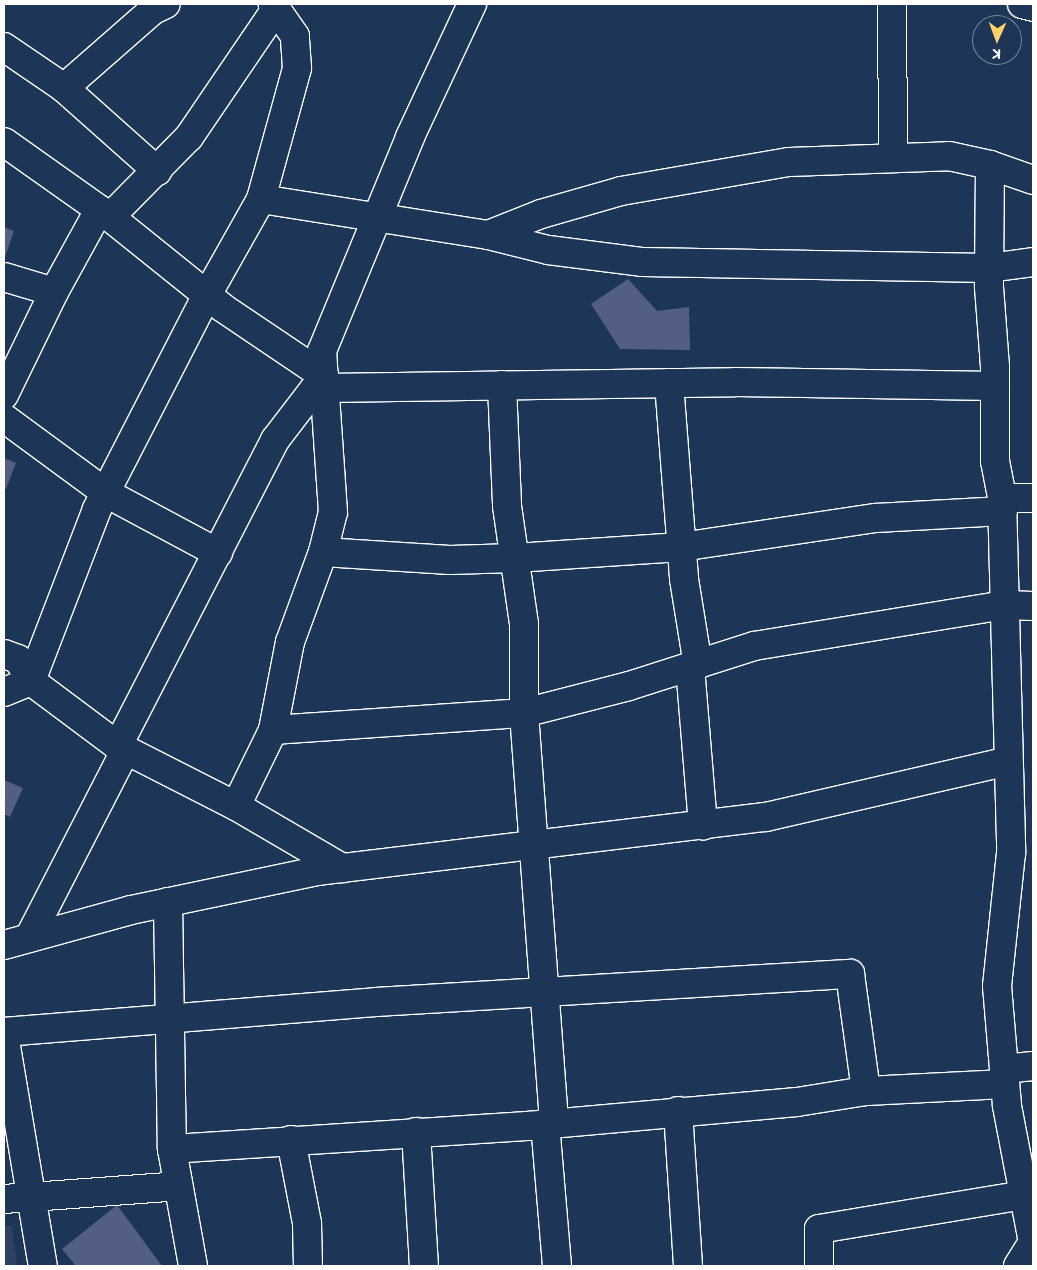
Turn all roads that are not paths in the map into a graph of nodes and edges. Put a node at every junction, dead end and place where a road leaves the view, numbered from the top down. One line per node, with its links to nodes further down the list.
1 (166, 4): 8 (street)
2 (472, 4): 16 (street)
3 (892, 4): 10 (street)
4 (1022, 4): 6 (street)
5 (275, 6): 12 (street); 14 (street)
6 (1033, 7)
7 (4, 47): 8 (street)
8 (64, 88): 12 (street)
9 (4, 142): 15 (street)
10 (893, 157): 11 (street); 17 (street)
11 (990, 165): 13 (street); 19 (street)
12 (157, 171): 15 (street)
13 (1033, 180)
14 (261, 199): 16 (street); 22 (street)
15 (104, 214): 21 (street); 22 (street)
16 (377, 217): 17 (street); 23 (street)
17 (488, 235): 19 (street)
18 (1033, 262): 19 (street)
19 (989, 268): 26 (street)
20 (4, 277): 21 (street)
21 (54, 292): 27 (street)
22 (207, 295): 23 (street); 29 (street)
23 (324, 382): 25 (street); 33 (street); 34 (street)
24 (669, 383): 25 (street); 26 (street); 32 (street)
25 (502, 385): 35 (street)
26 (996, 386): 31 (street)
27 (4, 394)
28 (4, 418): 29 (street)
29 (106, 494): 34 (street); 40 (street)
30 (1033, 498): 31 (street)
31 (1002, 505): 32 (street); 36 (street)
32 (681, 546): 35 (street); 39 (street)
33 (323, 552): 35 (street); 43 (street)
34 (218, 553): 44 (street)
35 (515, 558): 42 (street)
36 (1005, 606): 37 (street); 39 (street); 45 (street)
37 (1033, 606)
38 (4, 654): 40 (street)
39 (694, 666): 42 (street); 47 (street)
40 (31, 681): 41 (street); 44 (street)
41 (4, 692)
42 (524, 713): 43 (street); 48 (street)
43 (273, 730): 46 (street)
44 (121, 748): 46 (street); 52 (street)
45 (1008, 761): 47 (street); 49 (street)
46 (236, 806): 50 (street)
47 (703, 825): 48 (street)
48 (533, 847): 50 (street); 53 (street)
49 (1022, 853): 57 (street)
50 (342, 868): 51 (street)
51 (168, 902): 52 (street); 54 (street)
52 (16, 942)
53 (546, 993): 54 (street); 58 (street); 60 (street)
54 (169, 1020): 55 (street); 63 (street)
55 (4, 1033): 66 (street)
56 (1033, 1066): 57 (street)
57 (1004, 1077): 58 (street); 65 (street)
58 (866, 1091): 59 (street)
59 (678, 1111): 60 (street); 74 (street)
60 (549, 1123): 61 (street); 73 (street)
61 (416, 1132): 62 (street); 72 (street)
62 (291, 1140): 63 (street); 71 (street)
63 (172, 1149): 64 (street)
64 (179, 1186): 66 (street); 70 (street)
65 (1024, 1195): 68 (street); 75 (street)
66 (33, 1198): 67 (street); 69 (street)
67 (4, 1199)
68 (1033, 1242): 76 (street)
69 (43, 1266)
70 (193, 1266)
71 (308, 1266)
72 (424, 1266)
73 (557, 1266)
74 (688, 1266)
75 (819, 1266)
76 (1018, 1266)

